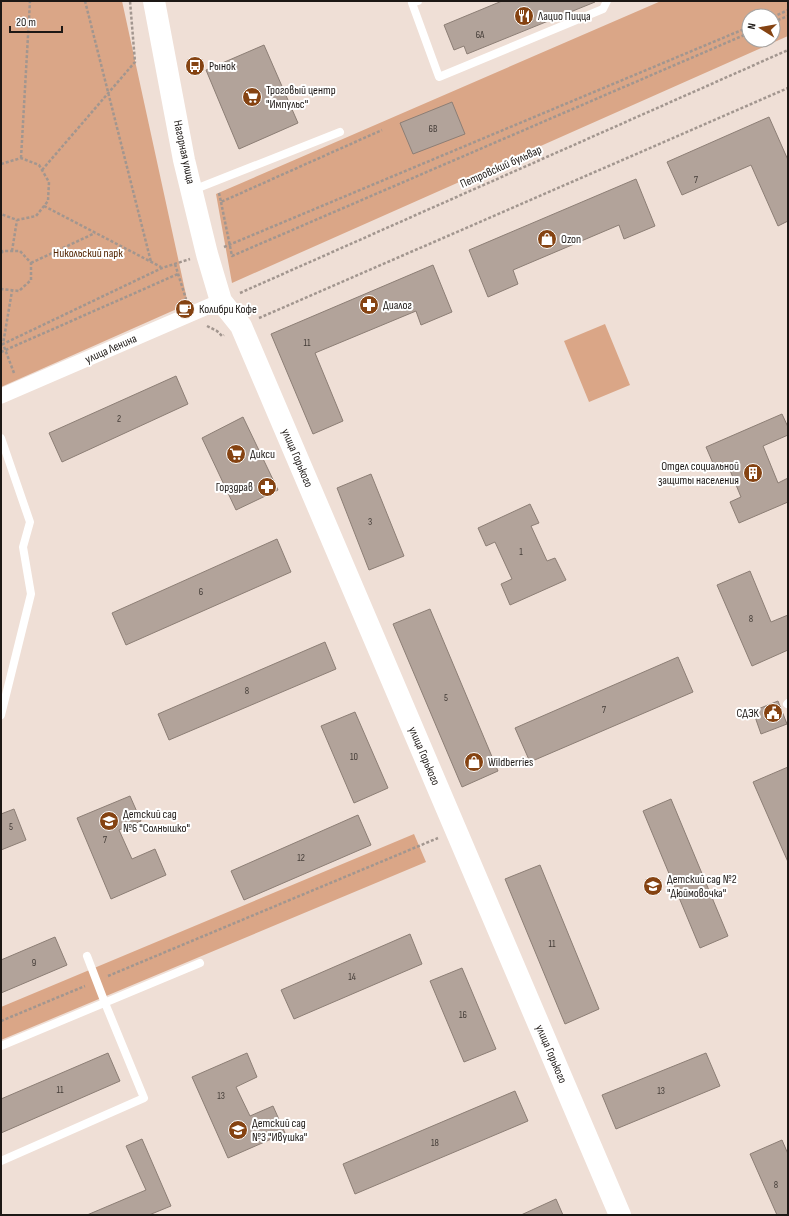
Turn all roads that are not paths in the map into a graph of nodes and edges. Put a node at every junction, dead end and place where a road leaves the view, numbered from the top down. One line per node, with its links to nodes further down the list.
1 (154, 1): 5 (street, Нагорная улица)
2 (418, 1): 3 (lane)
3 (607, 1)
4 (340, 132): 5 (lane)
5 (192, 190): 6 (street, Нагорная улица)
6 (221, 301): 7 (street, улица Ленина); 15 (street, улица Горького)
7 (1, 396)
8 (1, 438): 9 (lane)
9 (1, 715)
10 (87, 956): 12 (lane)
11 (200, 962): 12 (lane)
12 (104, 1003): 13 (lane); 14 (lane)
13 (1, 1046)
14 (1, 1161)
15 (620, 1215)

